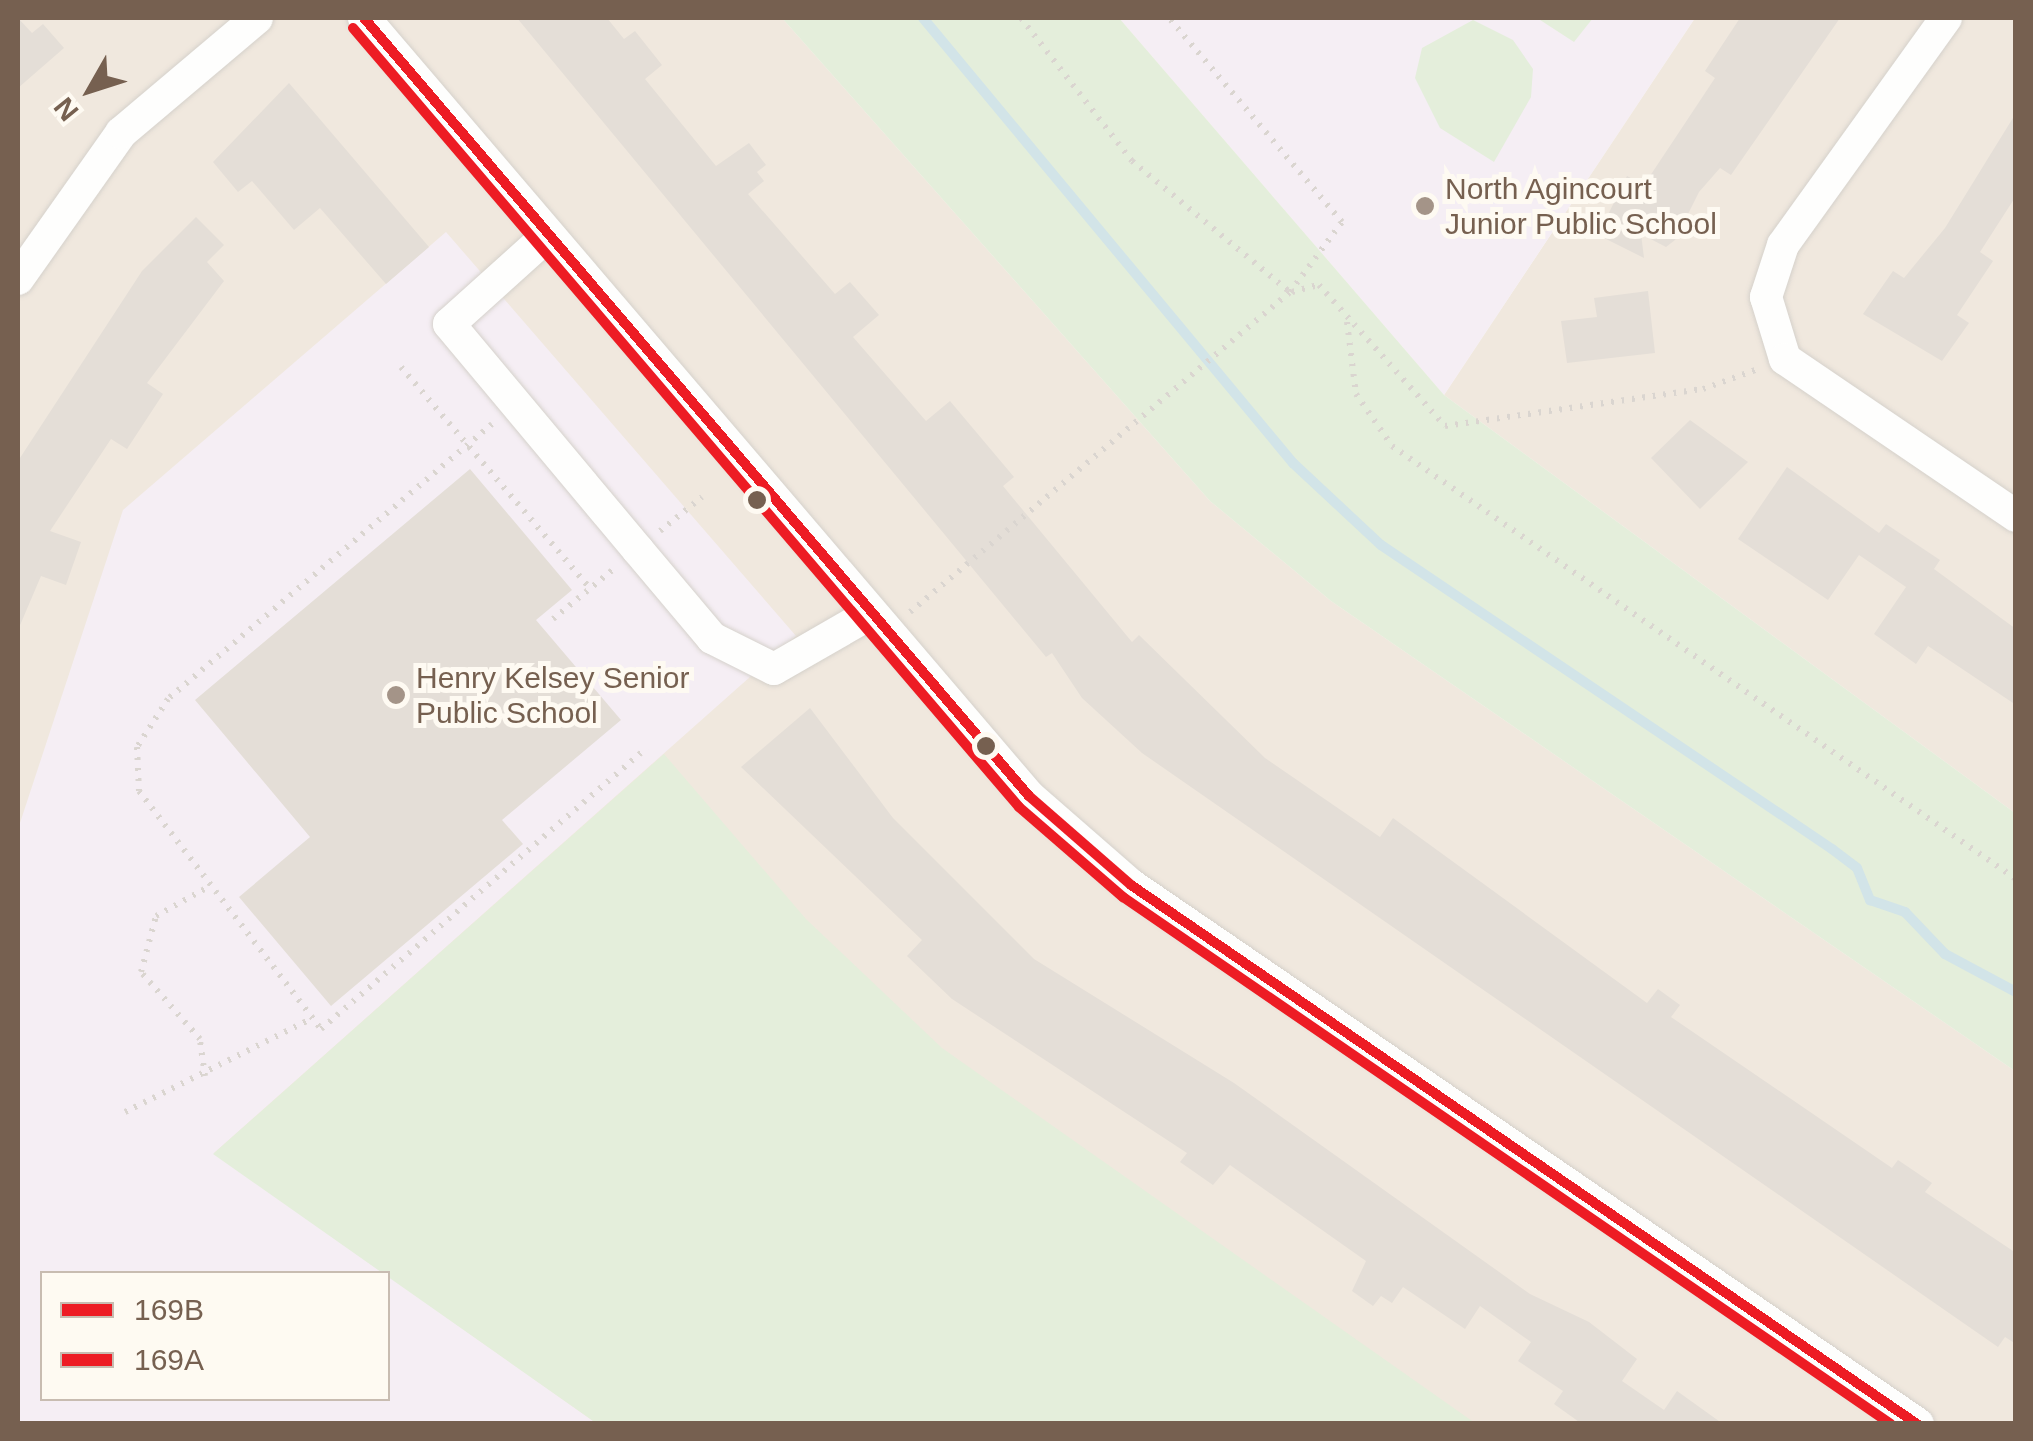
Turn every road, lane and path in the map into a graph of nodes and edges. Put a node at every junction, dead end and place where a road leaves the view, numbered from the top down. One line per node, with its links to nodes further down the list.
1 (256, 18): 7 (street)
2 (364, 18): 6 (street)
3 (1021, 18): 8 (path)
4 (1170, 18): 8 (path)
5 (1946, 18): 10 (street)
6 (548, 236): 17 (street); 17 (street)
7 (18, 275)
8 (1290, 292): 9 (path); 16 (path)
9 (1348, 322): 10 (path); 19 (path)
10 (1785, 359): 14 (street)
11 (401, 366): 13 (path)
12 (501, 417): 13 (path)
13 (468, 444): 15 (path); 20 (path)
14 (2016, 516)
15 (590, 588)
16 (910, 612)
17 (868, 615): 24 (street)
18 (648, 748): 21 (path)
19 (2016, 879)
20 (208, 887): 21 (path); 22 (path)
21 (313, 1018): 22 (path)
22 (205, 1076): 23 (path)
23 (125, 1112)
24 (1918, 1424)

